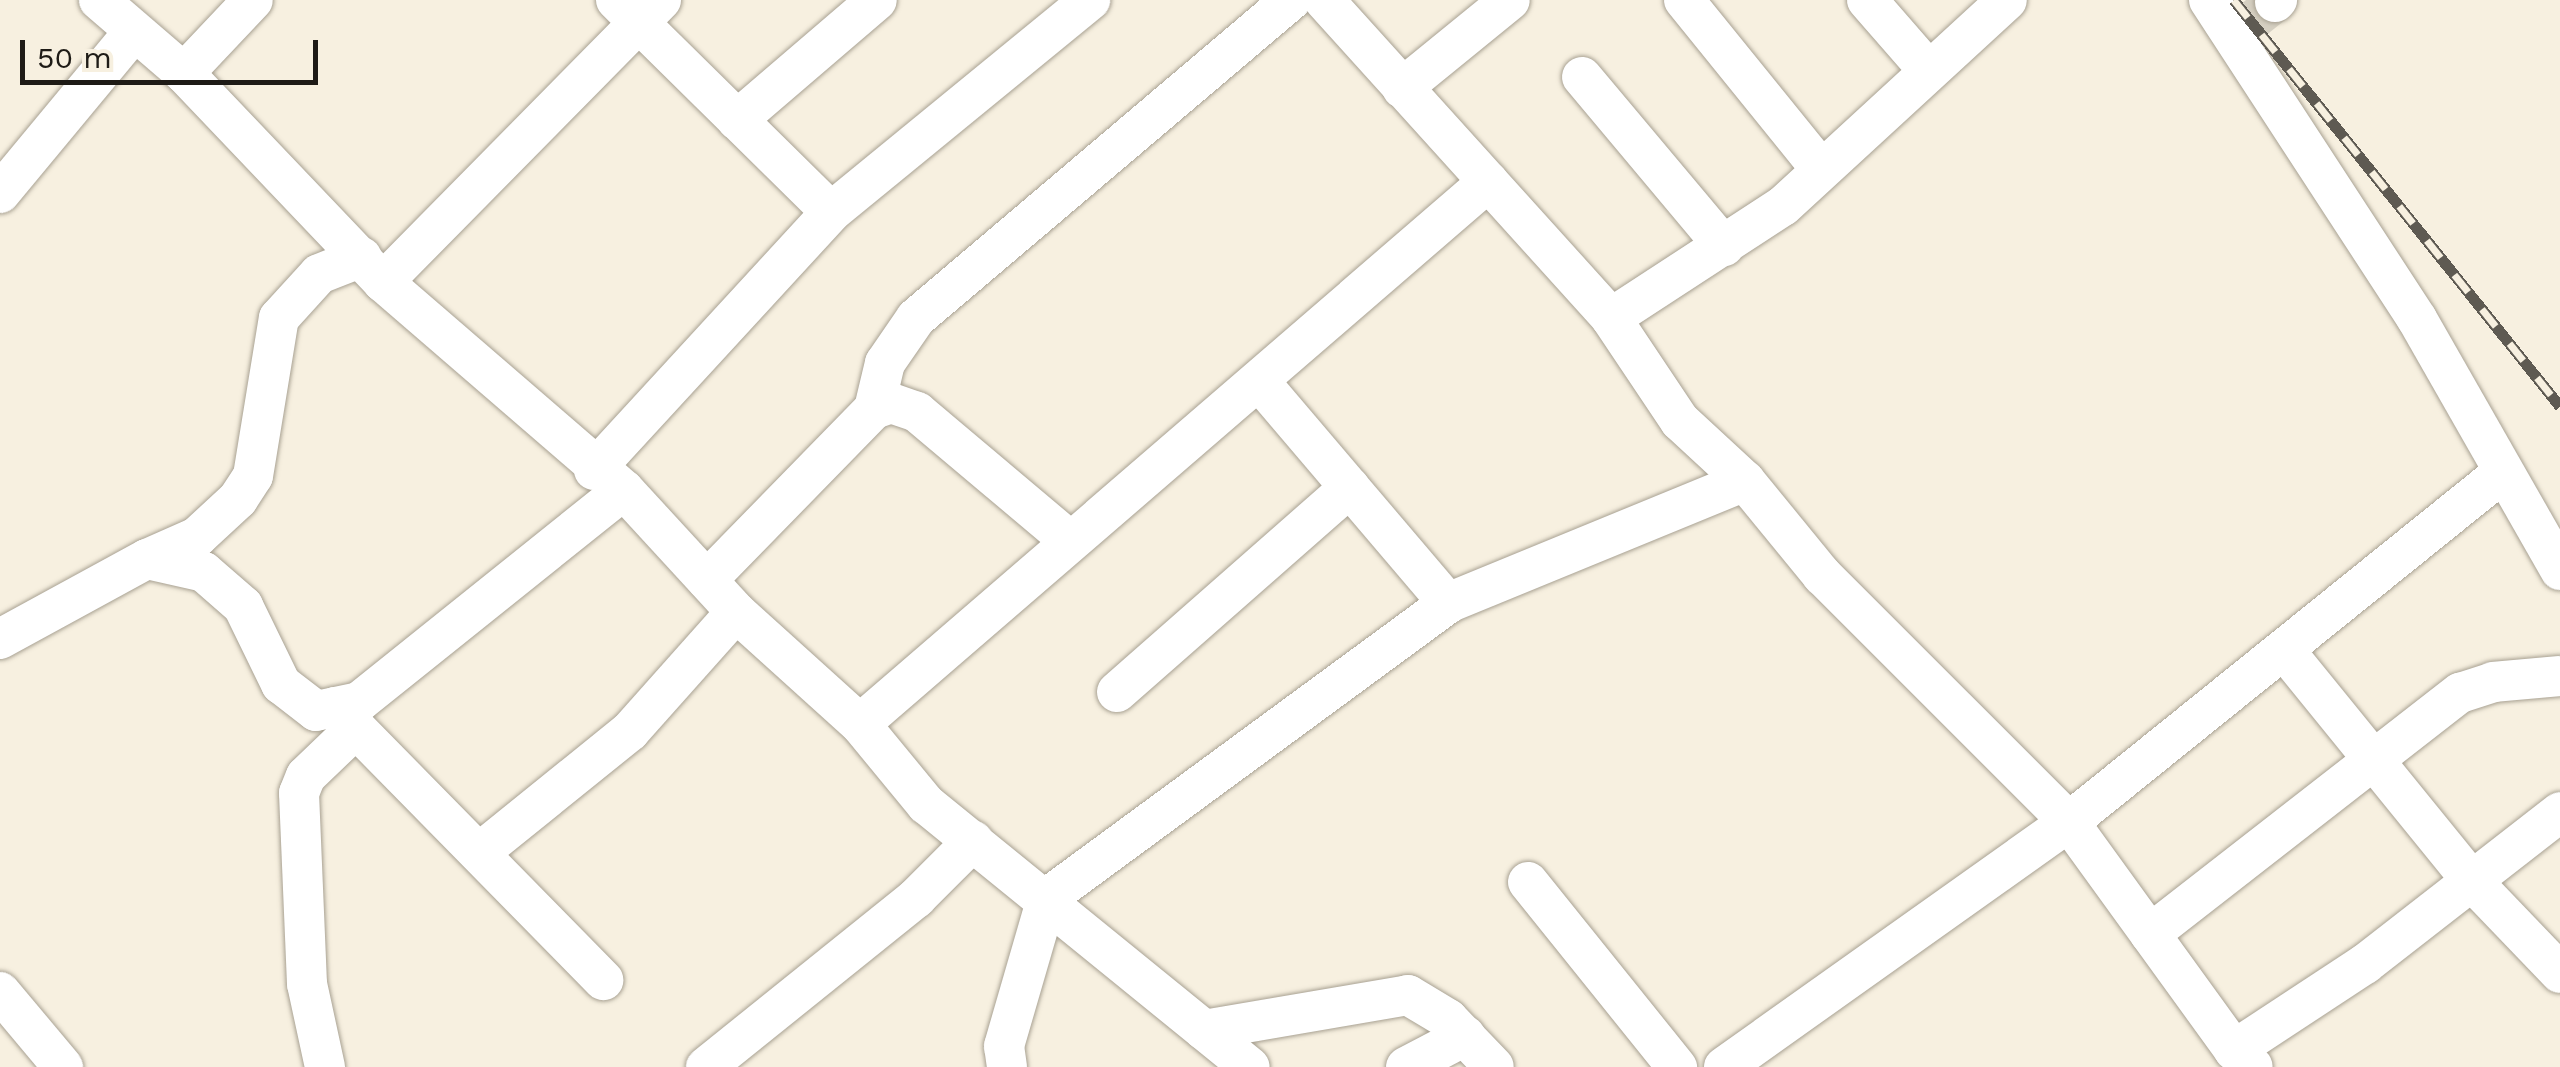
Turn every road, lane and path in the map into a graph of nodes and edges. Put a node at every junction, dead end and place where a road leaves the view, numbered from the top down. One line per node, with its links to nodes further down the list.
1 (99, 0): 14 (street)
2 (253, 0): 16 (street)
3 (877, 0): 19 (street)
4 (1291, 0): 28 (street)
5 (1324, 0): 18 (street)
6 (1510, 0): 18 (street)
7 (1684, 0): 20 (street)
8 (1867, 0): 15 (street)
9 (2007, 0): 15 (street)
10 (2209, 0): 13 (street)
11 (1075, 5): 23 (street)
12 (638, 7): 19 (street); 25 (street)
13 (2258, 16): 29 (street)
14 (133, 34): 16 (street); 22 (street)
15 (1928, 70): 20 (street)
16 (184, 74): 25 (street)
17 (1582, 77): 24 (street)
18 (1402, 88): 21 (street)
19 (737, 120): 23 (street)
20 (1820, 168): 24 (street)
21 (1488, 182): 26 (street); 27 (street)
22 (0, 193)
23 (831, 212): 30 (street)
24 (1724, 246): 26 (street)
25 (372, 269): 30 (street); 34 (street)
26 (1611, 318): 31 (street)
27 (1260, 381): 32 (street); 33 (street)
28 (874, 409): 33 (street); 36 (street)
29 (2501, 474): 35 (street); 40 (street)
30 (609, 480): 36 (street); 43 (street)
31 (1745, 481): 37 (street); 47 (street)
32 (1350, 487): 37 (street); 42 (street)
33 (1070, 541): 44 (street)
34 (147, 559): 39 (street); 43 (street)
35 (2560, 570)
36 (706, 580): 38 (street)
37 (1448, 603): 52 (street)
38 (736, 612): 44 (street); 49 (street)
39 (0, 639)
40 (2285, 651): 45 (street); 47 (street)
41 (2560, 676): 45 (street)
42 (1117, 692)
43 (345, 717): 49 (street); 61 (street)
44 (860, 724): 48 (street)
45 (2376, 759): 50 (street); 53 (street)
46 (2560, 812): 50 (street)
47 (2069, 822): 53 (street); 68 (street)
48 (973, 840): 52 (street); 62 (street)
49 (479, 853): 55 (street)
50 (2470, 879): 54 (street); 59 (street)
51 (1528, 882): 67 (street)
52 (1047, 898): 57 (street); 63 (street)
53 (2150, 934): 59 (street)
54 (2560, 973)
55 (603, 980)
56 (0, 992): 60 (street)
57 (1204, 1030): 58 (street); 64 (street)
58 (1464, 1036): 65 (street); 66 (street)
59 (2244, 1058)
60 (63, 1067)
61 (325, 1067)
62 (706, 1067)
63 (1007, 1067)
64 (1250, 1067)
65 (1406, 1067)
66 (1494, 1067)
67 (1677, 1067)
68 (1724, 1067)

